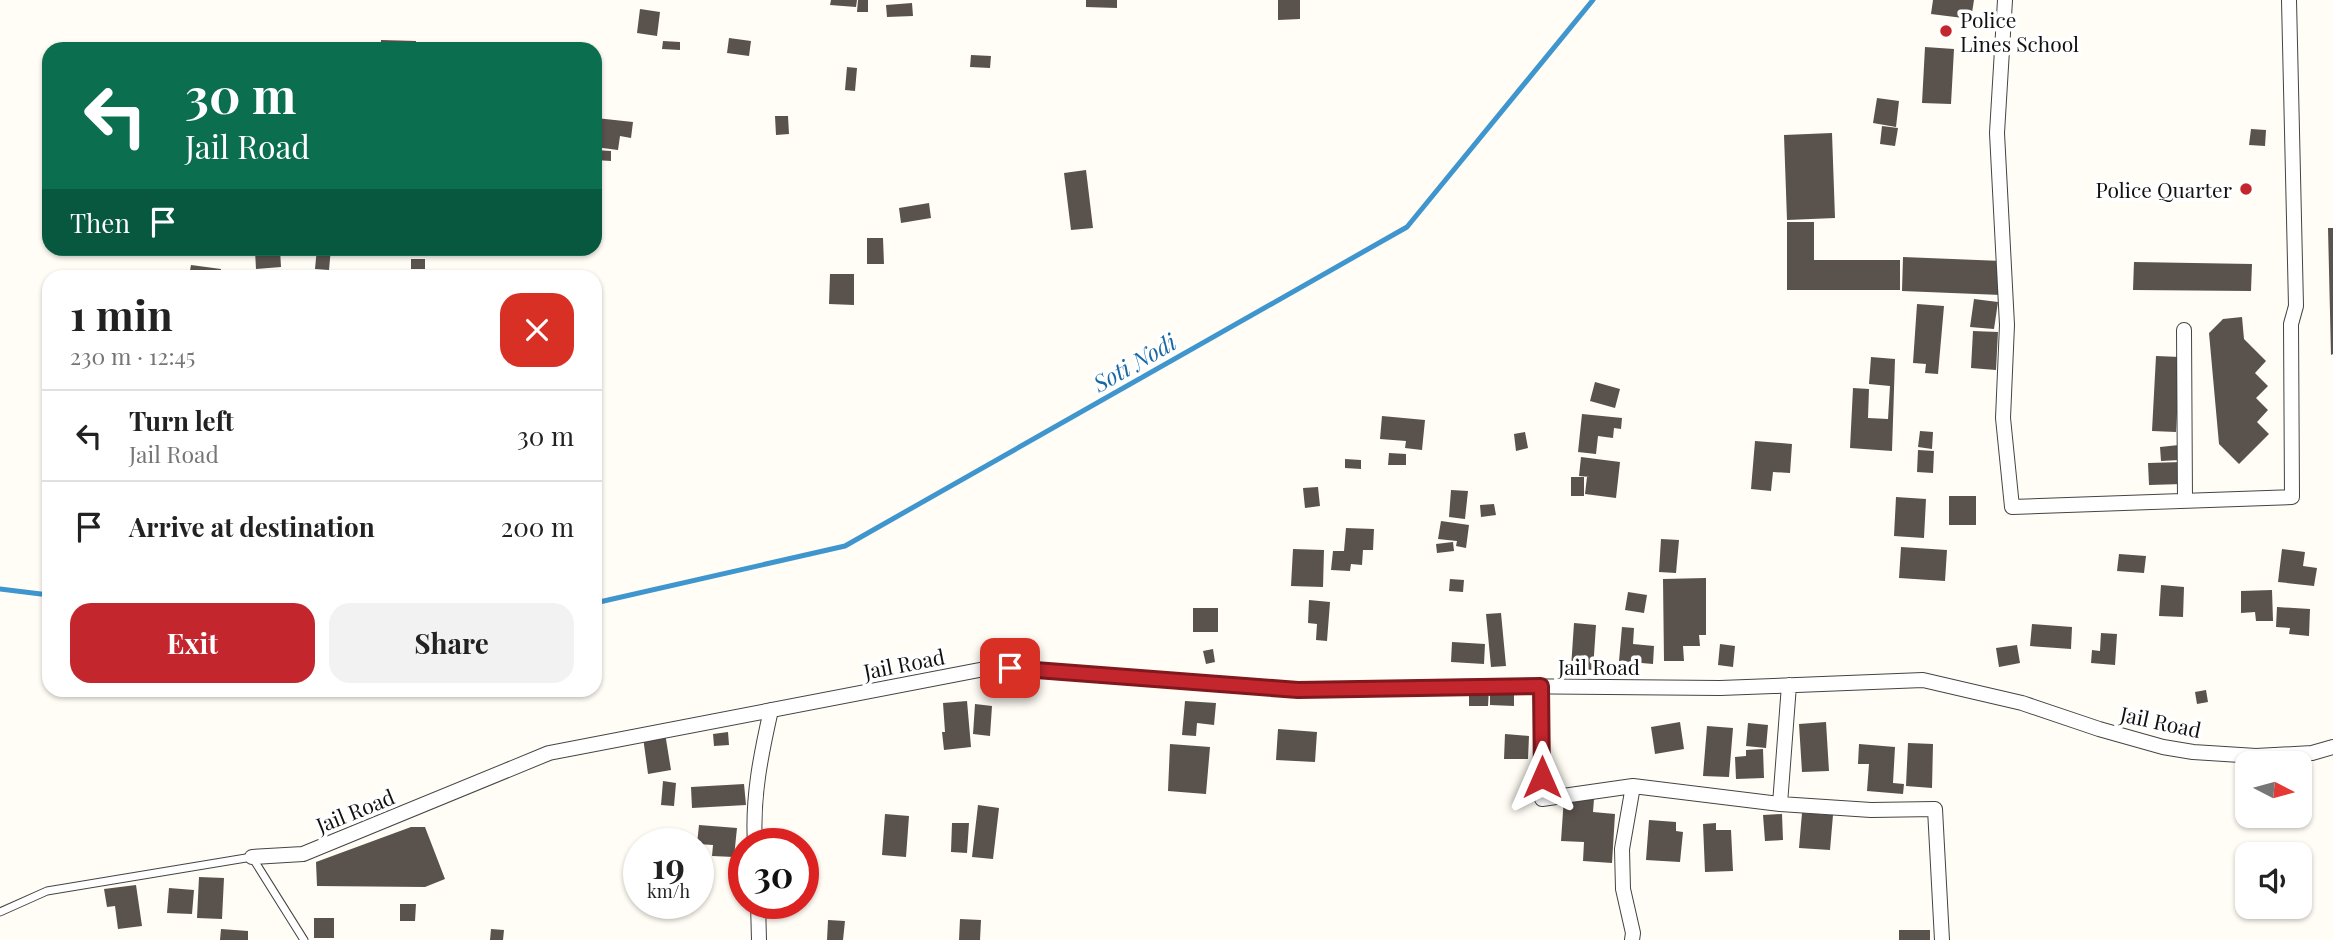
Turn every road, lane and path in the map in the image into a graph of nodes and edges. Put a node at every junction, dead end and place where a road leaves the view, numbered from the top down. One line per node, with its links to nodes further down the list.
1 (2005, 0): 4 (street)
2 (2289, 0): 4 (street)
3 (2184, 330): 4 (street)
4 (2185, 501)
5 (1789, 685): 6 (street, Jail Road); 8 (street, Jail Road); 10 (street)
6 (1541, 686): 7 (street, Jail Road); 9 (street)
7 (771, 709): 11 (street); 12 (street, Jail Road)
8 (2333, 747)
9 (1633, 786): 10 (street); 17 (street)
10 (1780, 804): 18 (street)
11 (754, 828)
12 (252, 857): 13 (lane); 15 (lane)
13 (0, 912)
14 (758, 919): 16 (street)
15 (304, 940)
16 (759, 940)
17 (1632, 940)
18 (1942, 940)

